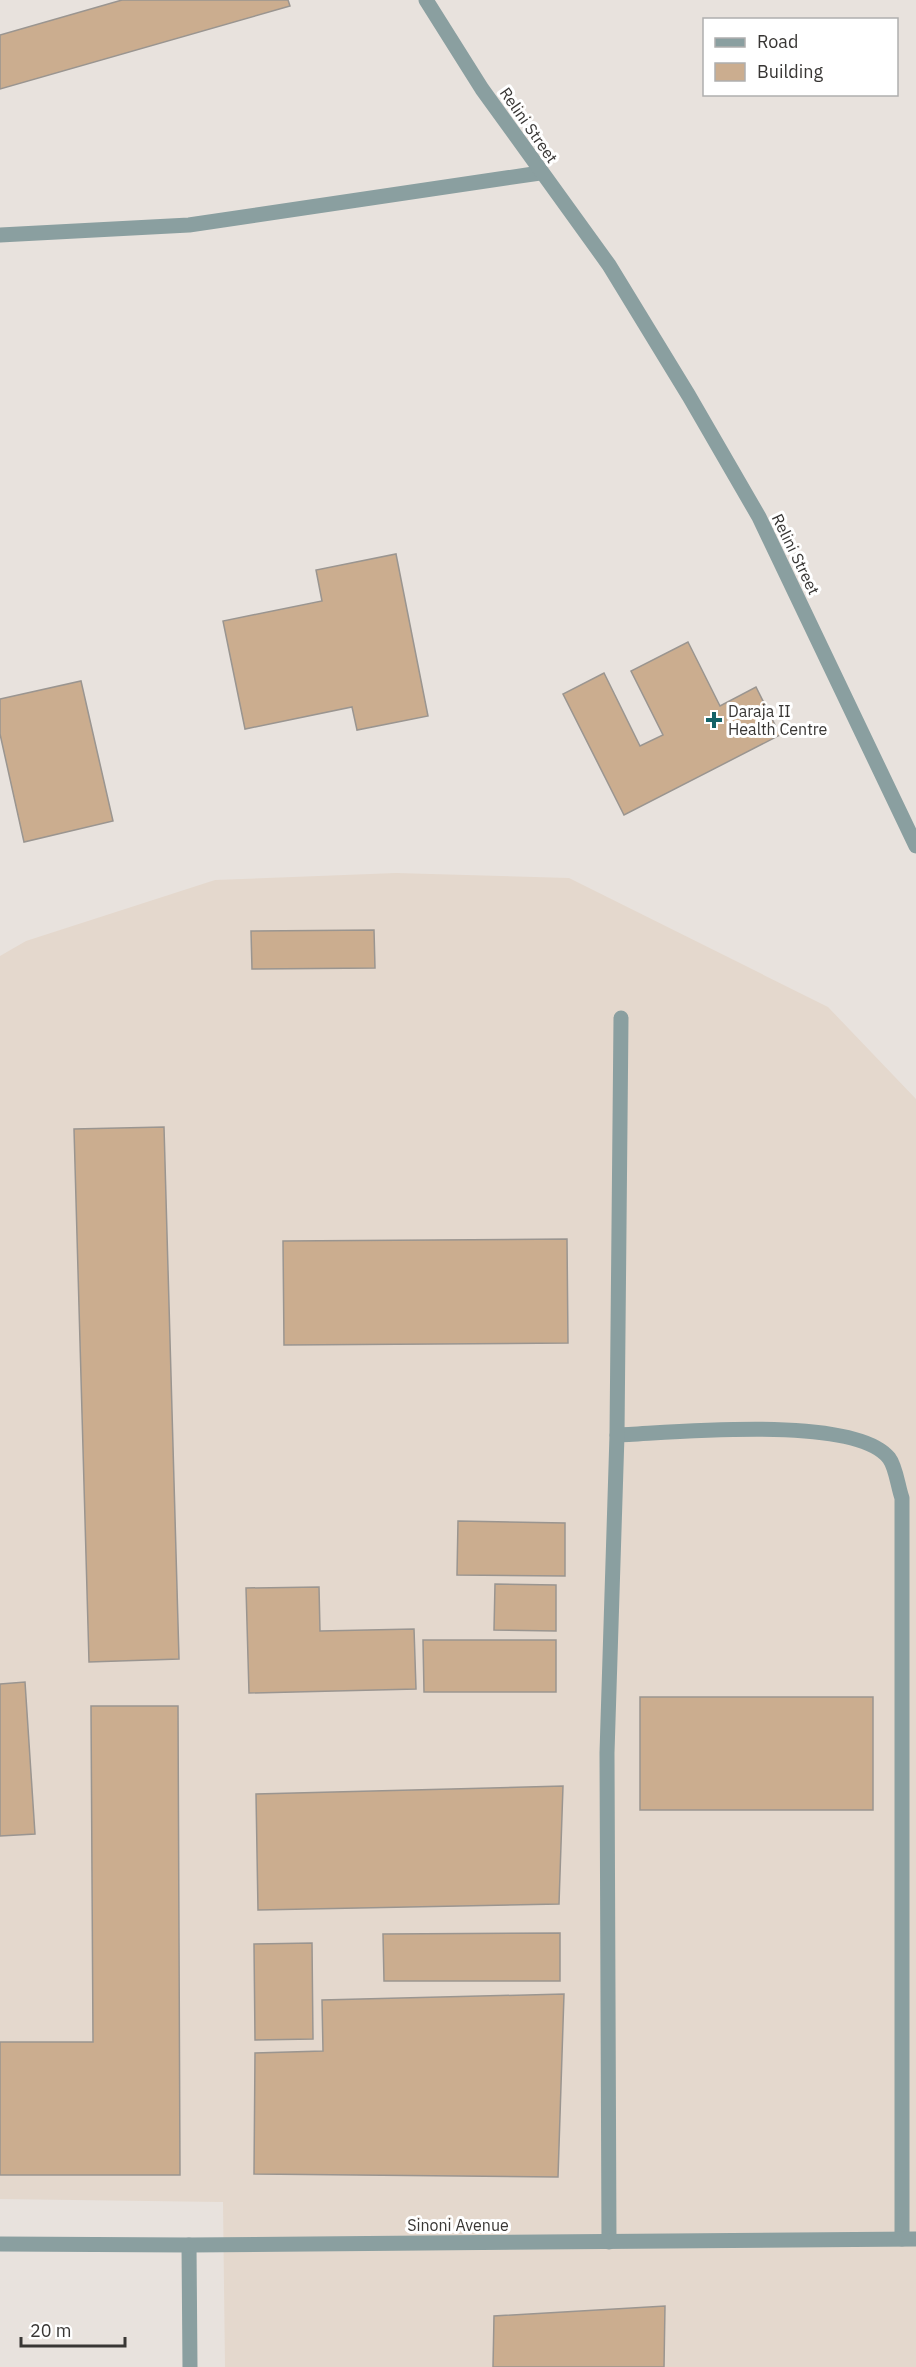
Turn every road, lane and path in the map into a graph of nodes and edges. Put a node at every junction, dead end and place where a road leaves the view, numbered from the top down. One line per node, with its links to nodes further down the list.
1 (426, 0): 2 (street, Relini Street)
2 (540, 173): 3 (street); 4 (street, Relini Street)
3 (0, 235)
4 (916, 846)
5 (621, 1018): 6 (street)
6 (617, 1435): 7 (street); 8 (street)
7 (909, 2239): 8 (street, Sinoni Avenue)
8 (609, 2242): 10 (street, Sinoni Avenue)
9 (0, 2244): 10 (street, Sinoni Avenue)
10 (189, 2246): 11 (street)
11 (189, 2367)

